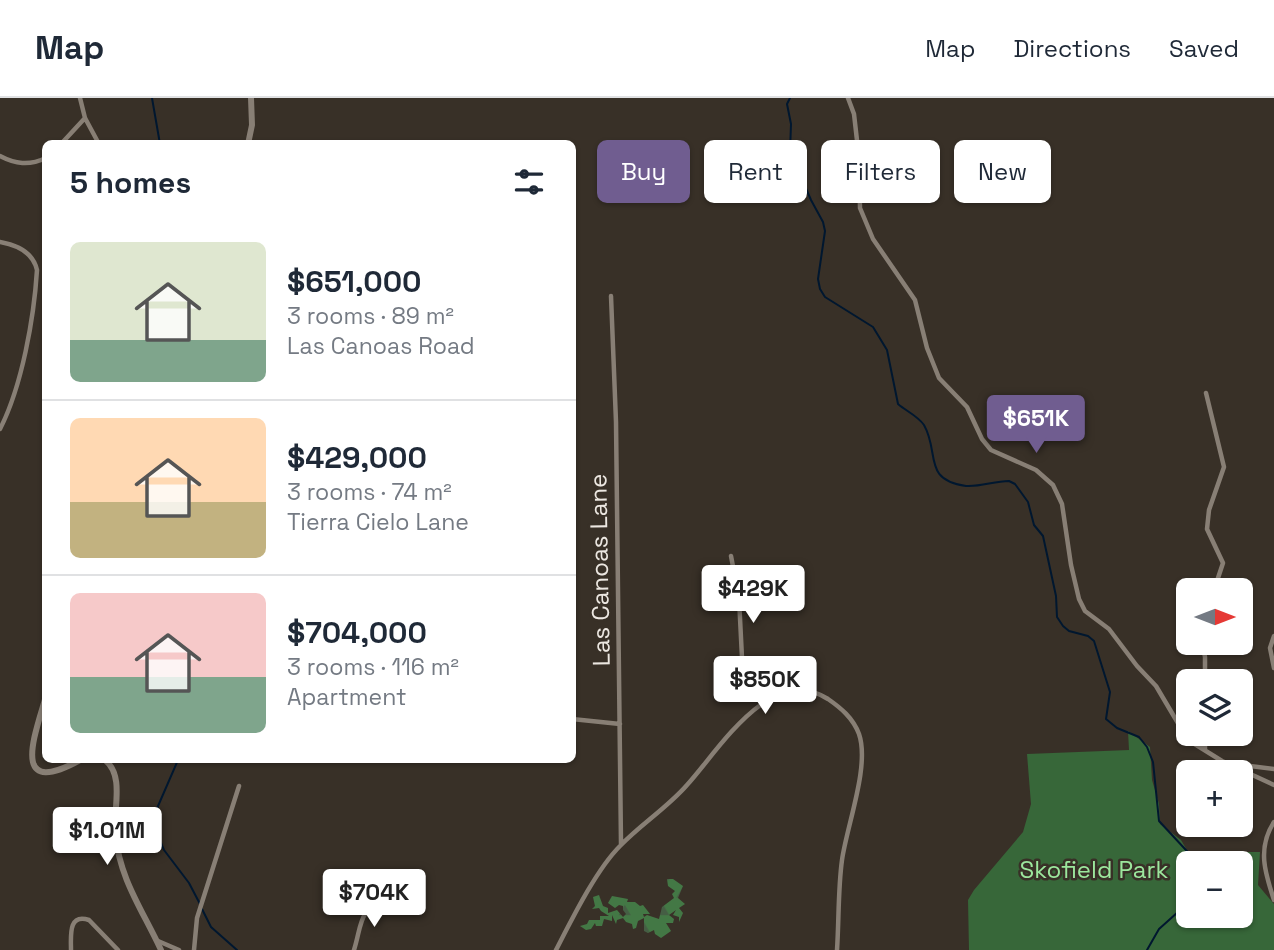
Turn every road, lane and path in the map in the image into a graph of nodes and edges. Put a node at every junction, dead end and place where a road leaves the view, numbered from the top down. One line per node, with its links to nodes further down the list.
1 (80, 98): 4 (street)
2 (251, 98): 7 (main road)
3 (849, 98): 23 (street)
4 (85, 118): 5 (street); 6 (street)
5 (65, 140)
6 (97, 140)
7 (249, 140)
8 (0, 156): 9 (street)
9 (42, 159)
10 (0, 242): 13 (street)
11 (611, 296): 21 (street, Las Canoas Lane)
12 (1206, 393): 15 (street)
13 (0, 429)
14 (730, 556): 18 (street)
15 (1218, 578)
16 (1274, 636): 17 (street)
17 (1274, 668)
18 (769, 697): 33 (street); 44 (street)
19 (42, 710): 25 (main road)
20 (576, 719): 21 (street)
21 (620, 724): 33 (street, Las Canoas Lane)
22 (1205, 746): 23 (street)
23 (1205, 750): 24 (street)
24 (1222, 760)
25 (73, 763)
26 (109, 763): 36 (main road)
27 (1253, 766): 28 (street)
28 (1274, 769)
29 (1253, 775): 30 (street)
30 (1274, 785)
31 (239, 786): 41 (street)
32 (1274, 822): 35 (street)
33 (621, 844): 43 (street)
34 (387, 900): 42 (street)
35 (1274, 900)
36 (157, 941): 39 (main road); 40 (street)
37 (71, 950): 38 (street)
38 (118, 950)
39 (162, 950)
40 (178, 950)
41 (194, 950)
42 (354, 950)
43 (556, 950)
44 (837, 950)

